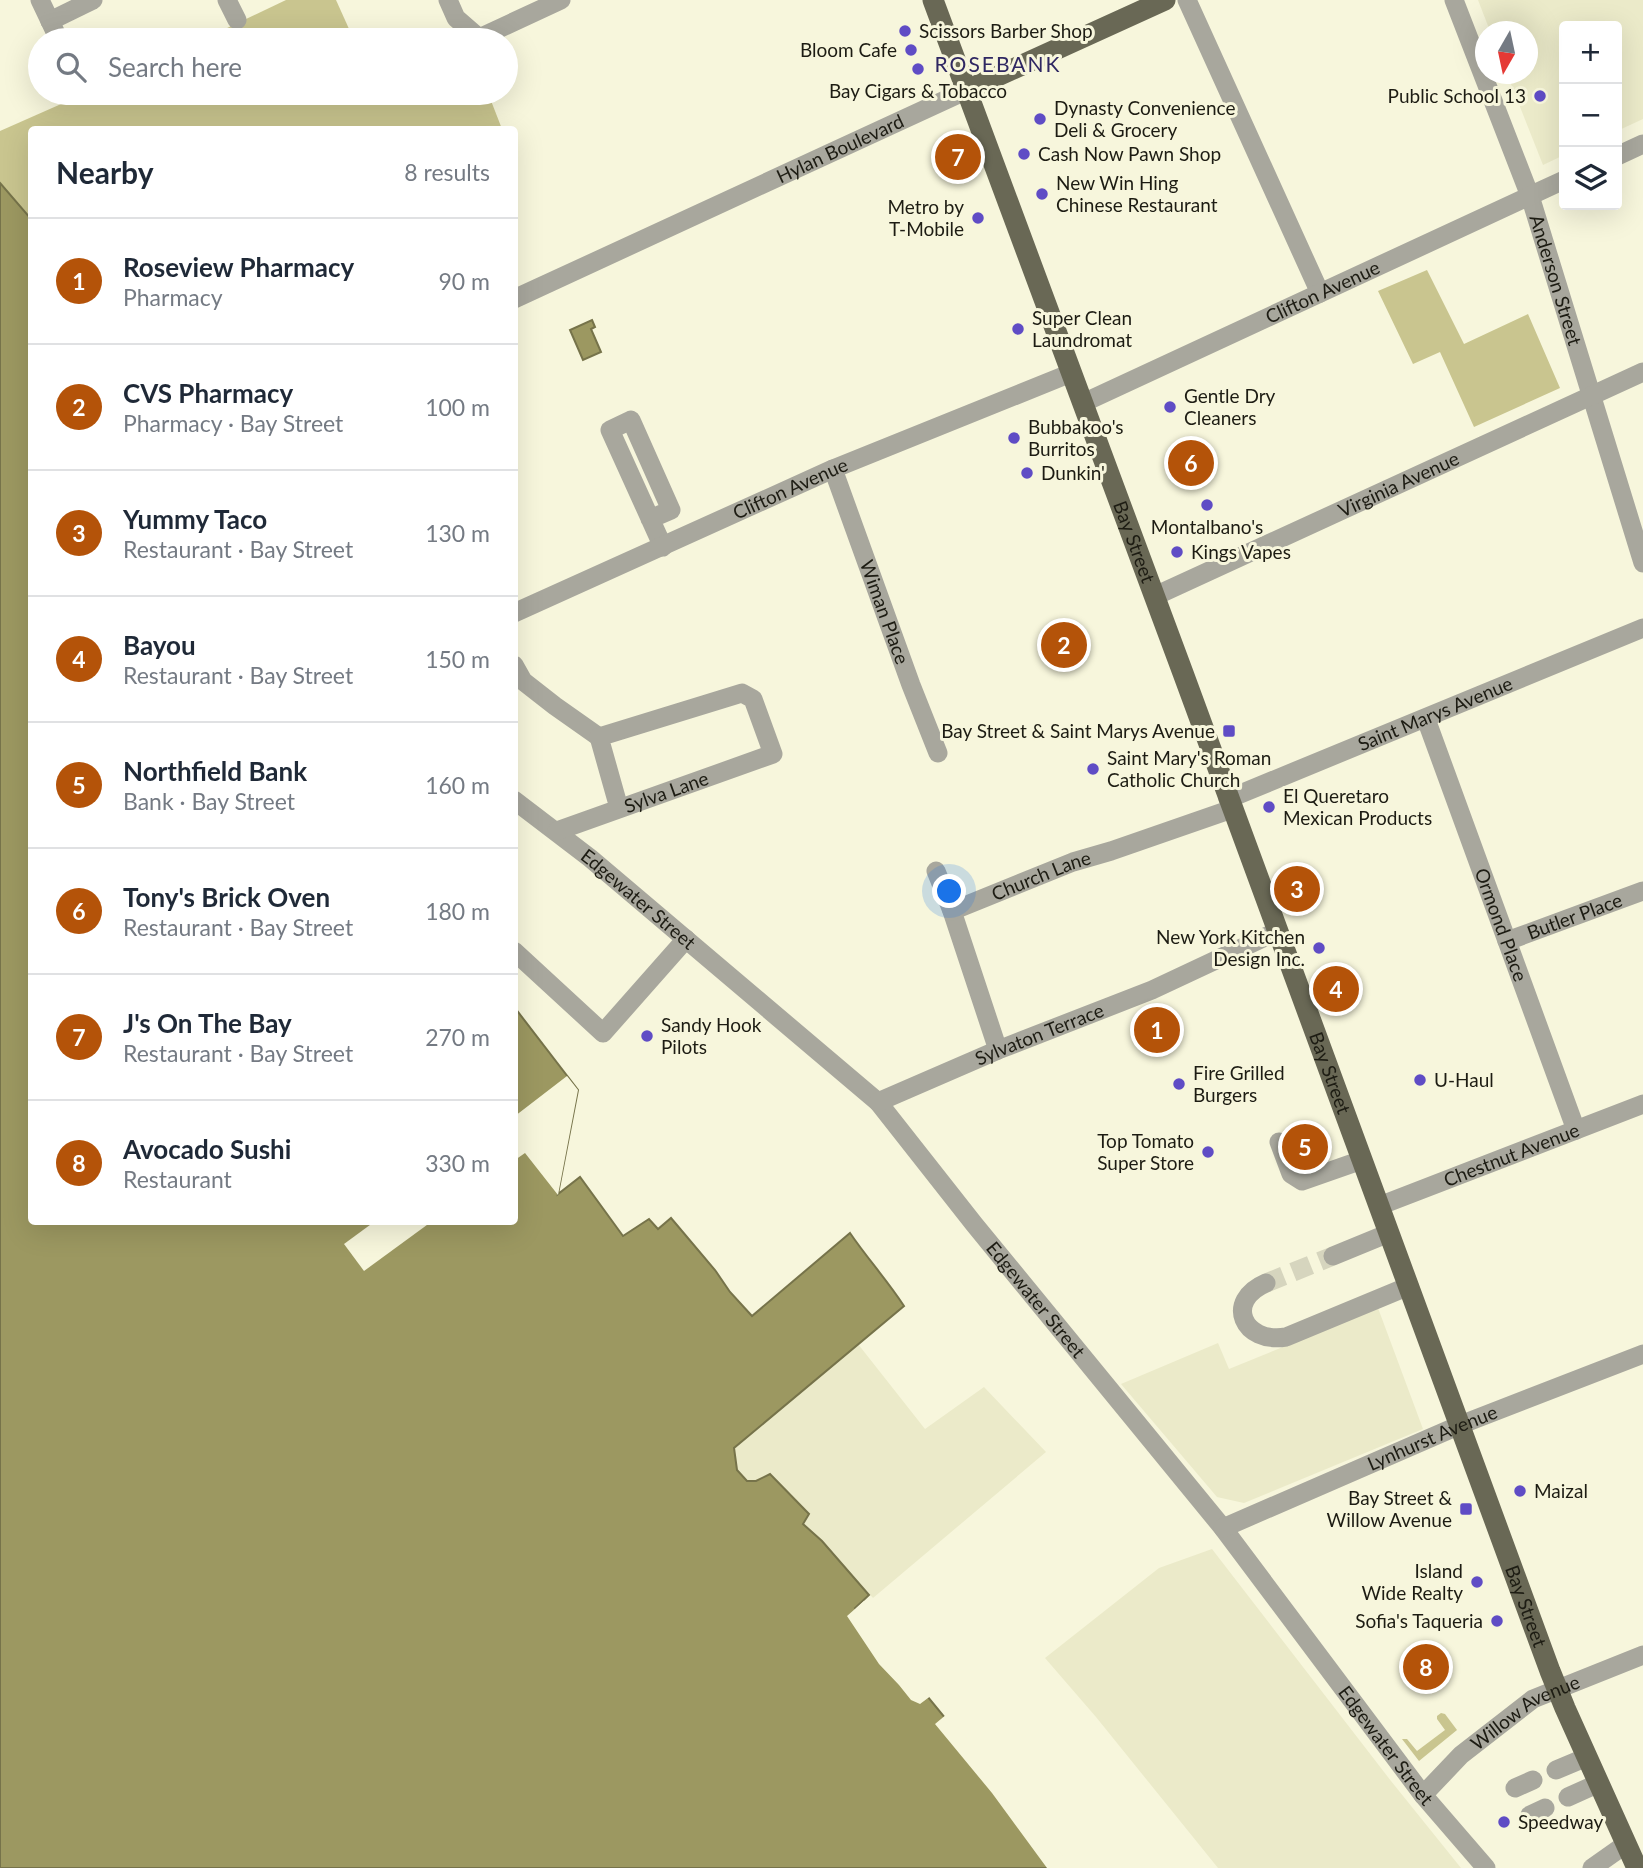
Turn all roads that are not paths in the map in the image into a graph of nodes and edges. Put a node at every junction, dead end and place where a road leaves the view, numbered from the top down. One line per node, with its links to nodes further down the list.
1 (40, 0): 11 (street)
2 (93, 0): 11 (street)
3 (227, 0): 10 (street)
4 (448, 0): 13 (street)
5 (561, 0): 14 (street)
6 (933, 0): 15 (main road, Bay Street)
7 (1165, 0): 15 (main road, Hylan Boulevard)
8 (1187, 0): 20 (street)
9 (1454, 0): 19 (street, Anderson Street)
10 (237, 20)
11 (50, 21): 12 (street)
12 (53, 28)
13 (468, 28)
14 (501, 28)
15 (967, 90): 21 (street, Hylan Boulevard); 23 (main road, Bay Street)
16 (1643, 144): 17 (street)
17 (1622, 154)
18 (1559, 182): 19 (street, Clifton Avenue)
19 (1530, 196): 20 (street, Clifton Avenue); 24 (street, Anderson Street)
20 (1320, 293): 25 (street, Clifton Avenue)
21 (518, 297)
22 (1643, 372): 24 (street, Virginia Avenue)
23 (1071, 373): 25 (main road, Bay Street); 26 (street, Clifton Avenue)
24 (1591, 395): 29 (street, Anderson Street); 30 (street, Virginia Avenue)
25 (1083, 403): 30 (main road, Bay Street)
26 (834, 470): 28 (street, Clifton Avenue); 36 (street, Wiman Place)
27 (650, 519): 27 (street); 28 (street)
28 (663, 547): 31 (street, Clifton Avenue)
29 (1643, 563)
30 (1155, 596): 38 (main road, Bay Street)
31 (518, 611)
32 (1643, 628): 34 (street, Saint Marys Avenue)
33 (518, 672): 35 (street)
34 (1426, 719): 38 (street, Saint Marys Avenue); 46 (street, Ormond Place)
35 (600, 737): 39 (street); 39 (street, Sylva Lane)
36 (938, 754)
37 (518, 803): 40 (street, Edgewater Street)
38 (1230, 804): 43 (street, Church Lane); 44 (main road, Bay Street)
39 (619, 808): 40 (street, Sylva Lane)
40 (557, 831): 45 (street, Edgewater Street)
41 (936, 871): 43 (street)
42 (1643, 891): 46 (street, Butler Place)
43 (951, 911): 48 (street)
44 (1278, 931): 48 (street, Sylvaton Terrace); 53 (main road, Bay Street)
45 (686, 939): 47 (street); 49 (street, Edgewater Street)
46 (1507, 940): 51 (street, Ormond Place)
47 (518, 955)
48 (998, 1050): 49 (street, Sylvaton Terrace)
49 (878, 1102): 61 (street, Edgewater Street)
50 (1643, 1104): 51 (street, Chestnut Avenue)
51 (1576, 1130): 54 (street, Chestnut Avenue)
52 (1279, 1142): 53 (street)
53 (1362, 1160): 54 (main road, Bay Street)
54 (1379, 1206): 55 (main road, Bay Street)
55 (1389, 1233): 56 (street); 58 (main road, Bay Street)
56 (1333, 1256)
57 (1266, 1283): 58 (street)
58 (1409, 1286): 60 (main road, Bay Street)
59 (1643, 1354): 60 (street, Lynhurst Avenue)
60 (1460, 1425): 61 (street, Lynhurst Avenue); 63 (main road, Bay Street)
61 (1223, 1528): 67 (street, Edgewater Street)
62 (1643, 1655): 63 (street, Willow Avenue)
63 (1557, 1689): 64 (main road, Bay Street); 67 (street, Willow Avenue)
64 (1587, 1757): 65 (street); 66 (main road, Bay Street)
65 (1556, 1770)
66 (1598, 1783): 68 (street); 69 (main road, Bay Street)
67 (1423, 1795): 70 (street, Edgewater Street)
68 (1568, 1797)
69 (1626, 1844): 71 (street); 72 (main road, Bay Street)
70 (1486, 1868)
71 (1592, 1868)
72 (1637, 1868)

